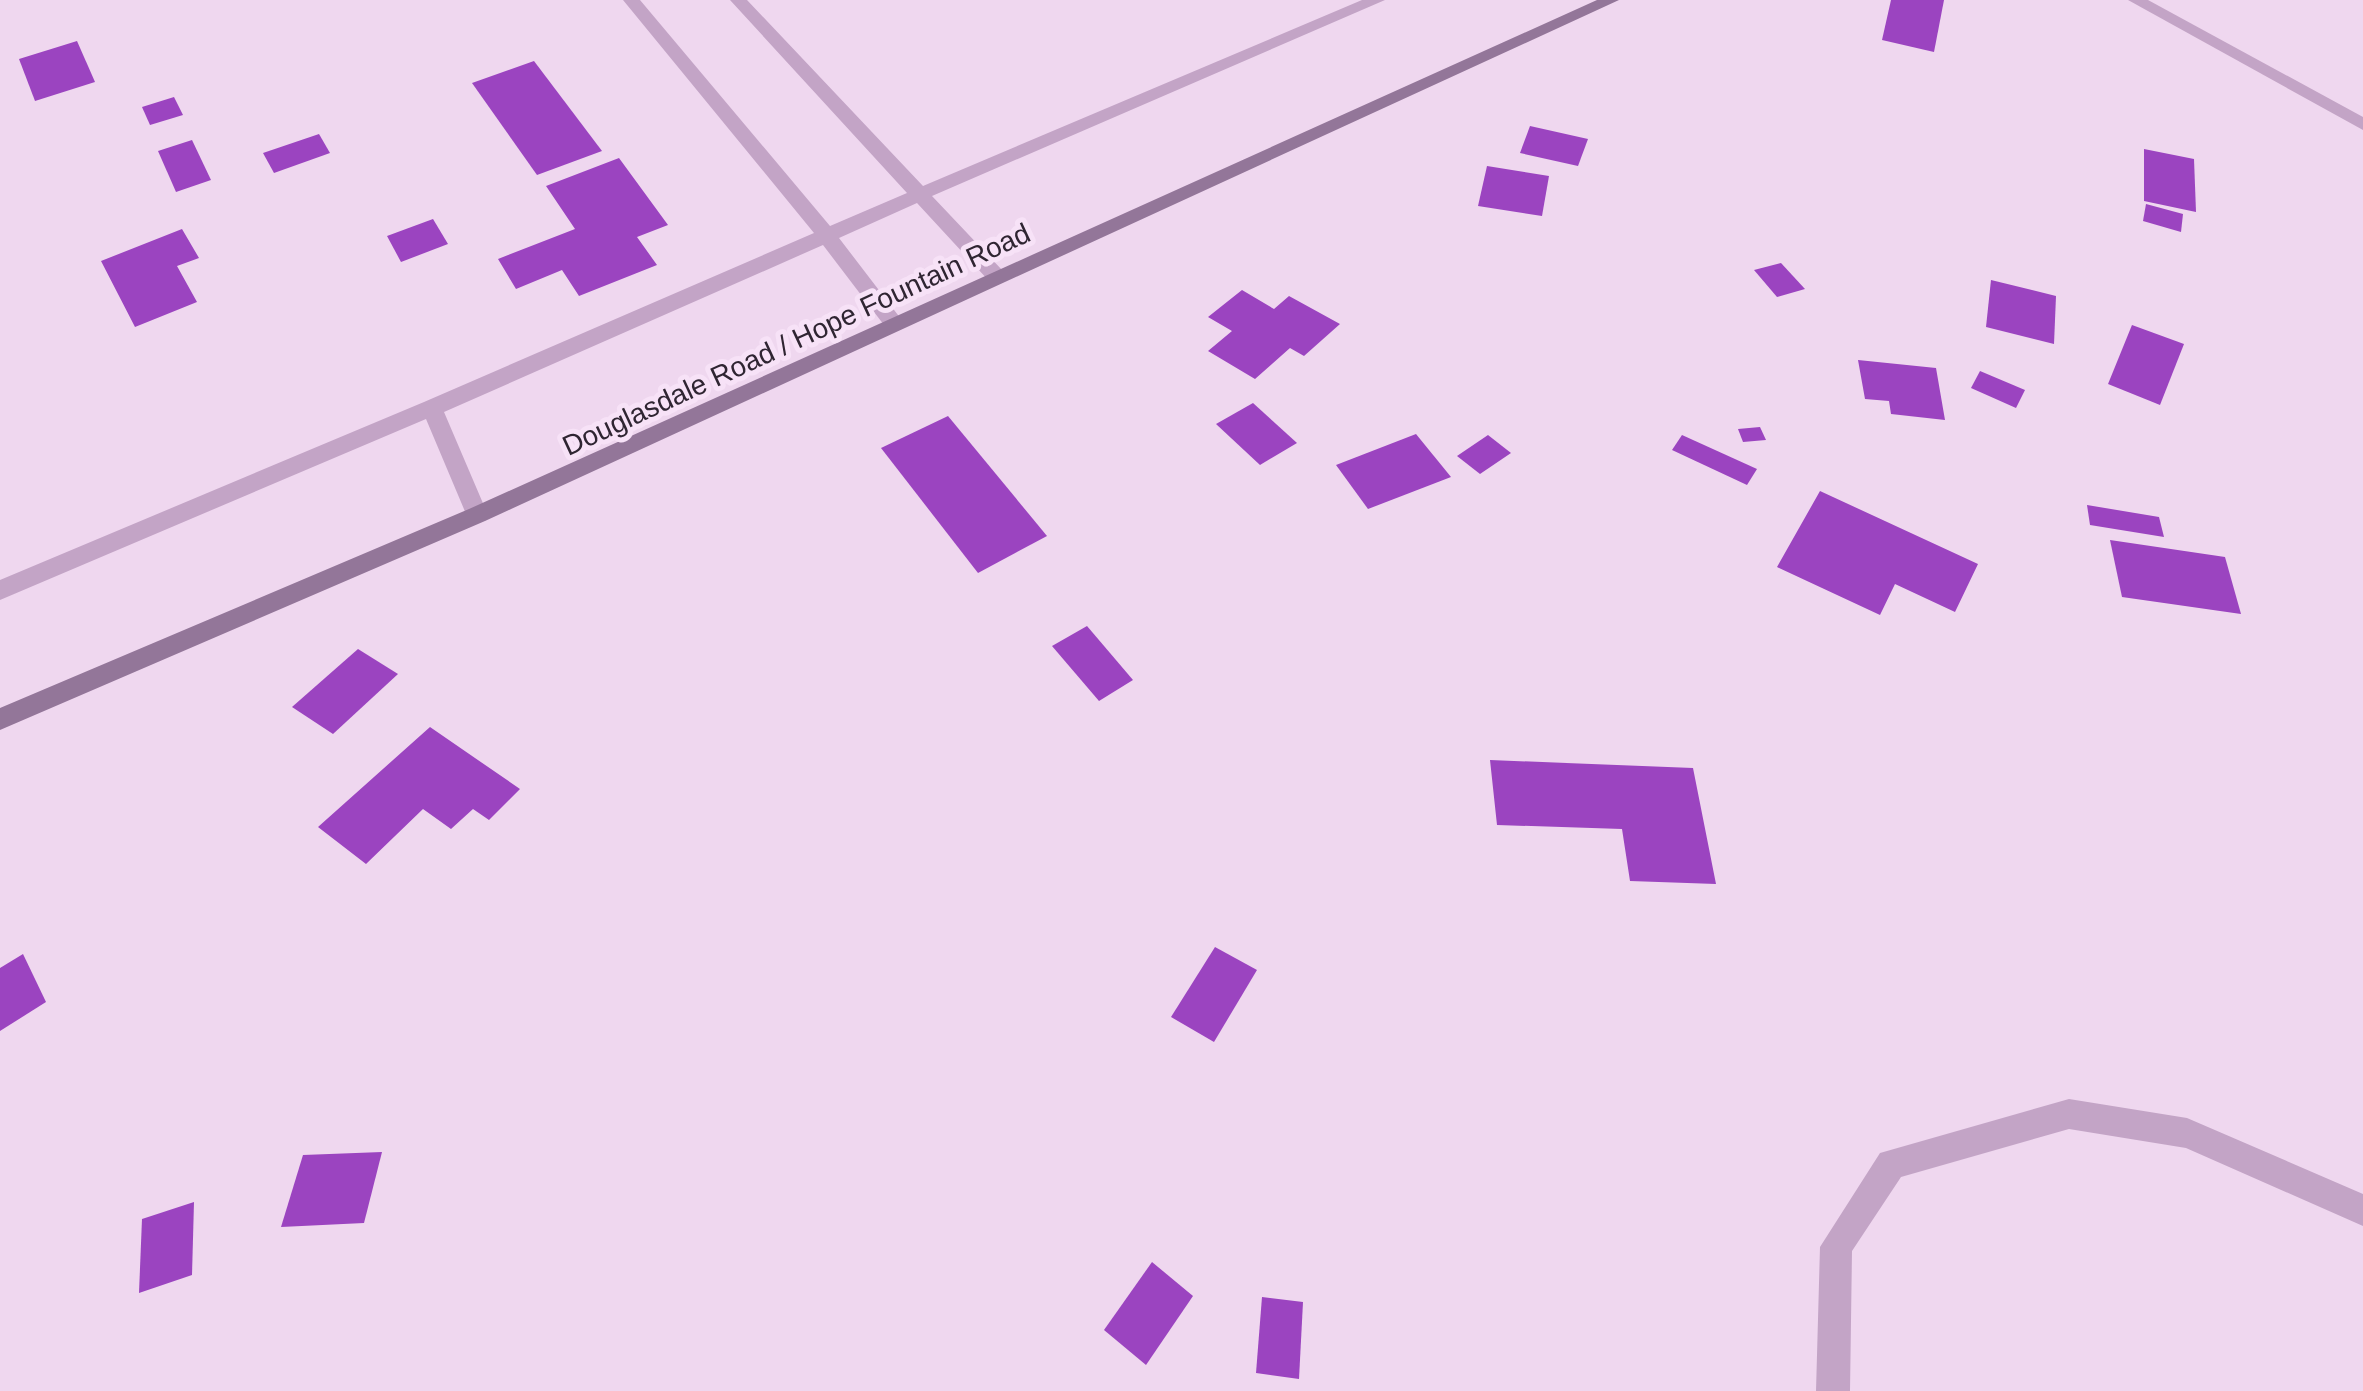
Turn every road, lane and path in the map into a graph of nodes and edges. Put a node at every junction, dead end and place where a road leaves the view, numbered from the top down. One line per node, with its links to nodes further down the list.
1 (631, 0): 8 (street)
2 (738, 0): 7 (street)
3 (1376, 0): 7 (street)
4 (1611, 0): 9 (main road, Douglasdale Road / Hope Fountain Road)
5 (2136, 0): 6 (street)
6 (2363, 124)
7 (920, 197): 8 (street); 9 (street)
8 (827, 236): 10 (street); 11 (street)
9 (996, 276): 10 (main road, Douglasdale Road / Hope Fountain Road)
10 (894, 324): 12 (main road, Douglasdale Road / Hope Fountain Road)
11 (432, 408): 12 (street); 13 (street)
12 (478, 515): 14 (main road, Douglasdale Road / Hope Fountain Road)
13 (0, 590)
14 (0, 720)
15 (2363, 1210): 16 (street)
16 (1833, 1391)

